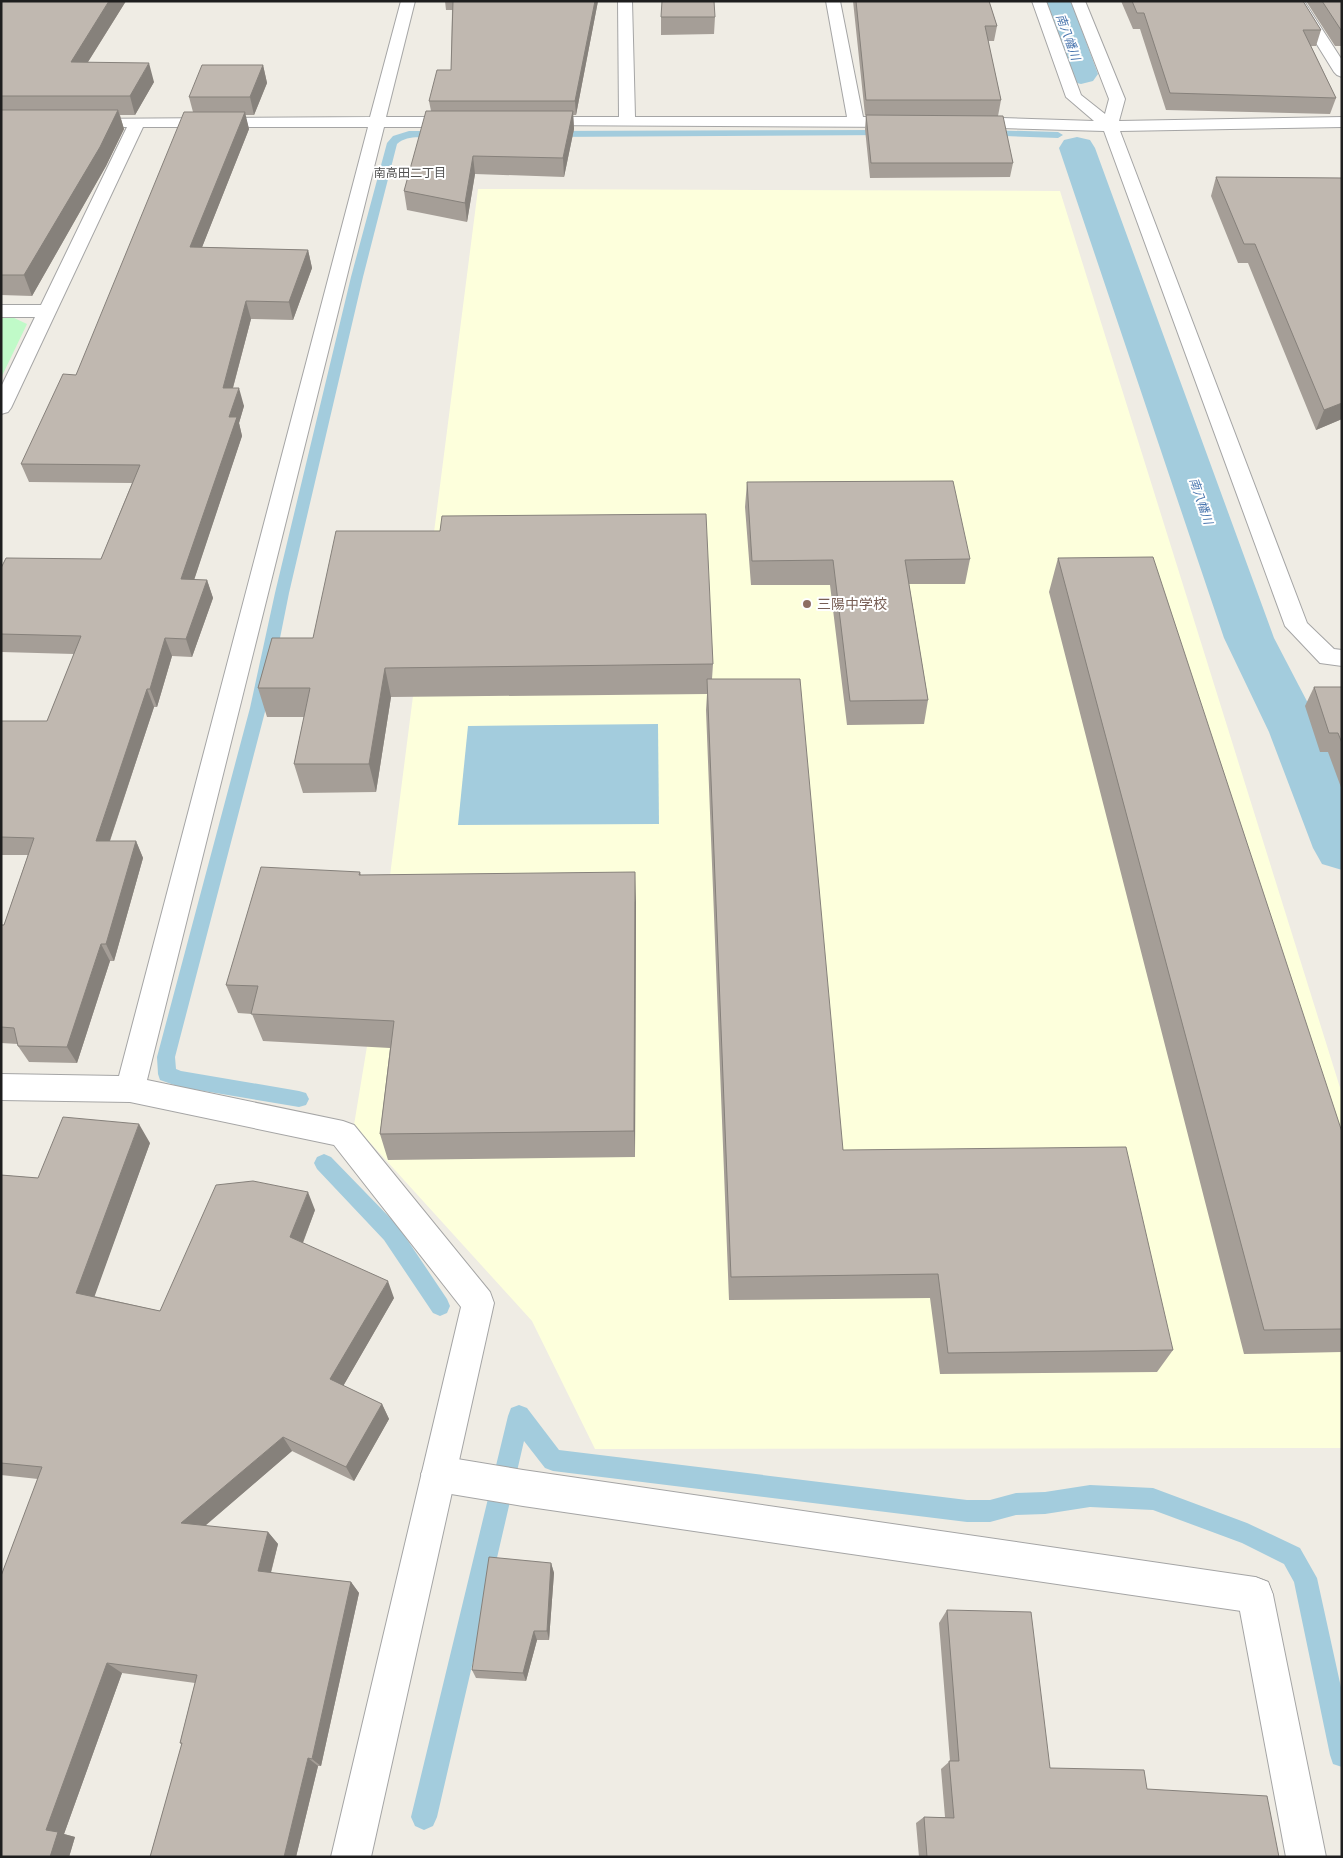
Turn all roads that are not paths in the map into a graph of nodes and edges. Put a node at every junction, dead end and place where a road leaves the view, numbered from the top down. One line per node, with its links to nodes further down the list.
1 (408, 1): 11 (street)
2 (625, 1): 14 (street)
3 (833, 1): 15 (street)
4 (1039, 1): 19 (street)
5 (1078, 1): 19 (street)
6 (1297, 1): 7 (street)
7 (1335, 50): 8 (street)
8 (1342, 72)
9 (69, 122): 10 (street)
10 (137, 122): 11 (street); 21 (street)
11 (378, 122): 12 (street); 25 (street)
12 (477, 122)
13 (517, 122): 14 (street)
14 (627, 122): 15 (street)
15 (856, 122): 16 (street)
16 (923, 122)
17 (952, 122): 19 (street)
18 (1342, 122): 19 (street)
19 (1110, 126): 23 (street)
20 (1, 311): 21 (street)
21 (48, 311): 22 (street)
22 (1, 408)
23 (1342, 658)
24 (1, 1087): 25 (street)
25 (130, 1089): 26 (street)
26 (439, 1474): 27 (street); 28 (street)
27 (351, 1857)
28 (1306, 1857)

